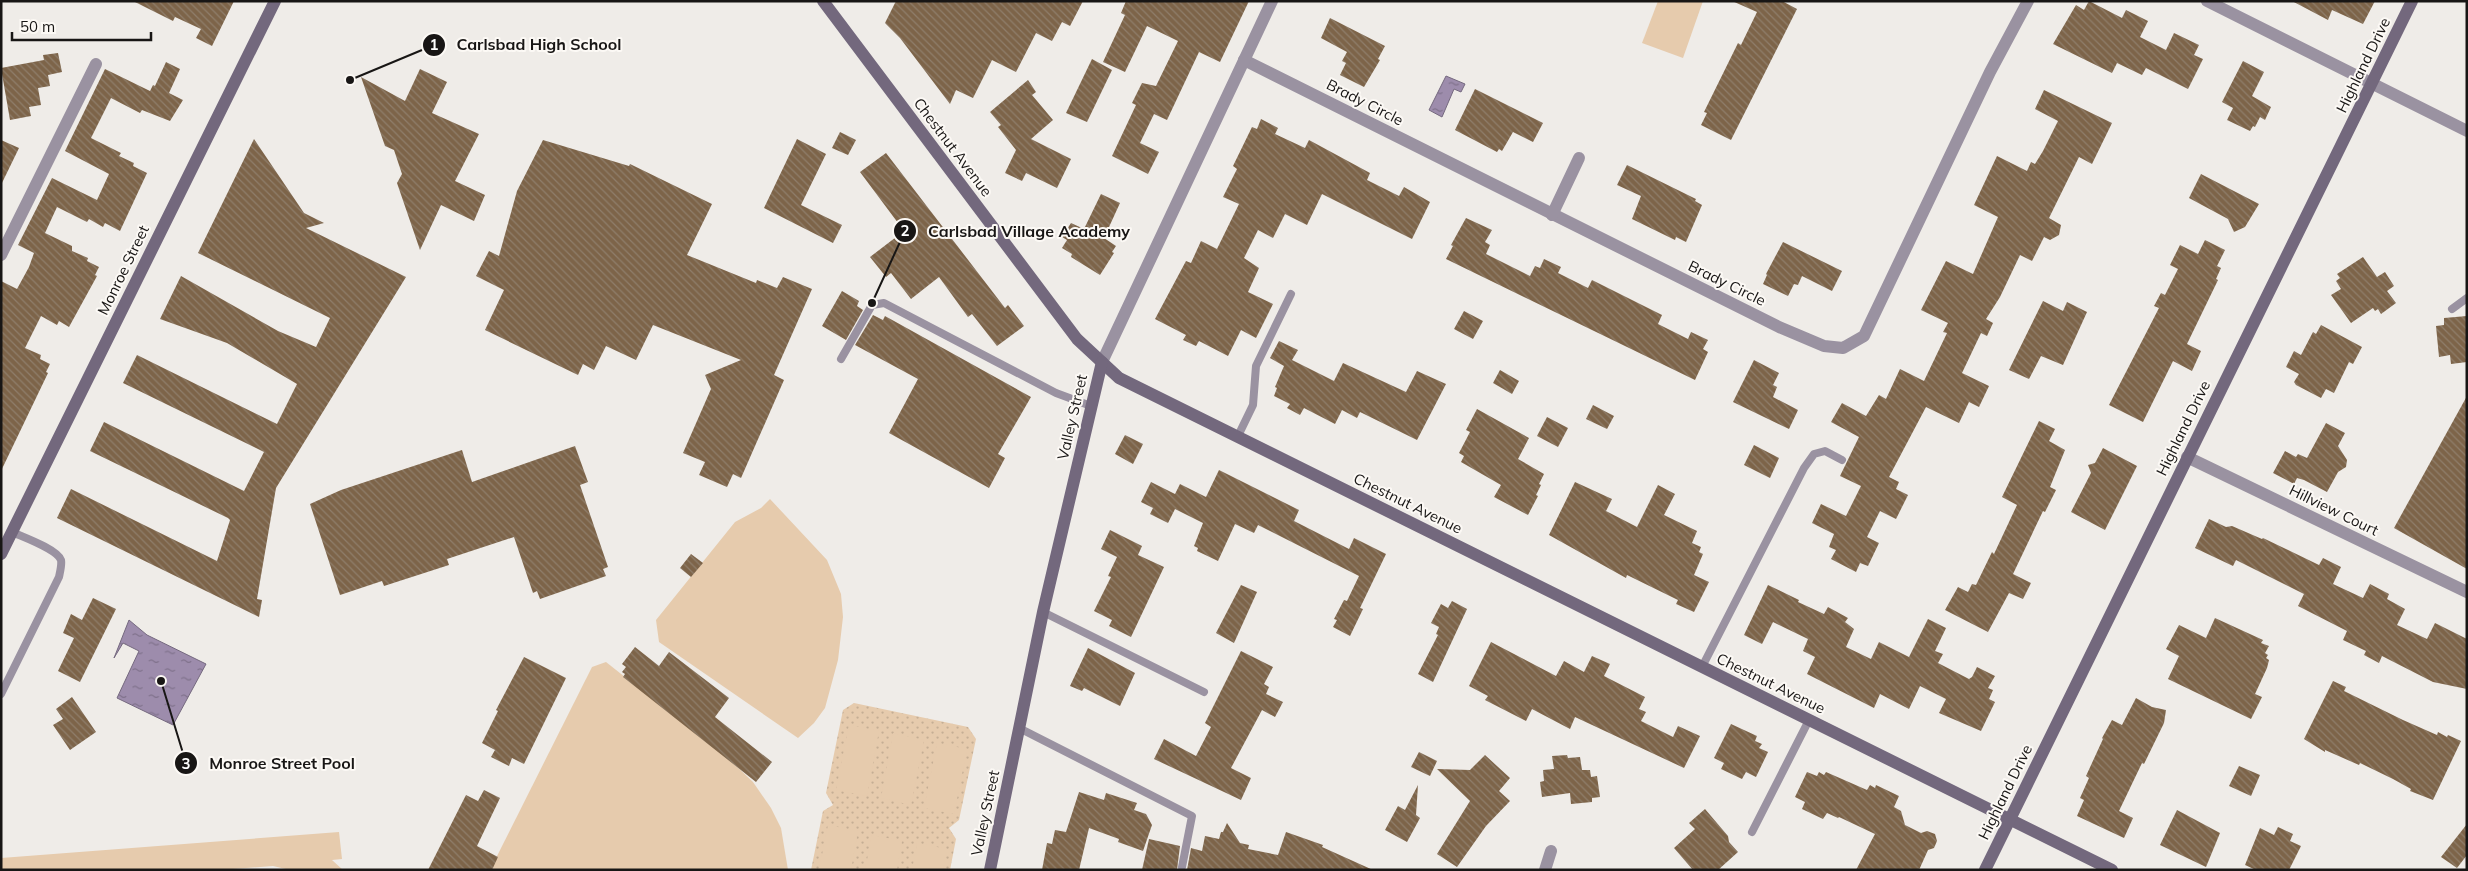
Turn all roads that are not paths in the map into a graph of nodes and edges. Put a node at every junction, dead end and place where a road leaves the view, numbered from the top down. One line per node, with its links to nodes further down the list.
1 (275, 1): 23 (main road, Monroe Street)
2 (823, 1): 18 (main road, Chestnut Avenue)
3 (1272, 1): 7 (street, Valley Street)
4 (2028, 1): 12 (street, Brady Circle)
5 (2207, 1): 9 (street)
6 (2412, 1): 9 (main road, Highland Drive)
7 (1244, 60): 12 (street, Brady Circle); 18 (street, Valley Street)
8 (96, 64): 13 (street)
9 (2371, 84): 10 (street); 21 (main road, Highland Drive)
10 (2467, 132)
11 (1579, 158): 12 (street)
12 (1552, 215)
13 (1, 256)
14 (1291, 294): 20 (lane)
15 (2467, 298): 16 (lane)
16 (2452, 309)
17 (841, 359): 19 (lane)
18 (1102, 362): 19 (main road, Valley Street); 20 (main road, Chestnut Avenue)
19 (1091, 406): 26 (main road, Valley Street)
20 (1238, 436): 27 (main road, Chestnut Avenue)
21 (2187, 457): 25 (street, Hillview Court); 32 (main road, Highland Drive)
22 (1842, 460): 27 (lane)
23 (12, 532): 24 (main road, Monroe Street); 29 (lane)
24 (1, 554)
25 (2467, 592)
26 (1043, 612): 28 (lane); 31 (main road, Valley Street)
27 (1702, 667): 30 (main road, Chestnut Avenue)
28 (1204, 692)
29 (1, 694)
30 (1809, 720): 32 (main road, Chestnut Avenue); 33 (lane)
31 (1019, 728): 35 (lane); 36 (main road, Valley Street)
32 (2010, 820): 38 (main road, Highland Drive); 39 (main road, Chestnut Avenue)
33 (1752, 832)
34 (1551, 851): 37 (street)
35 (1182, 867)
36 (990, 870)
37 (1545, 870)
38 (1985, 870)
39 (2112, 870)

